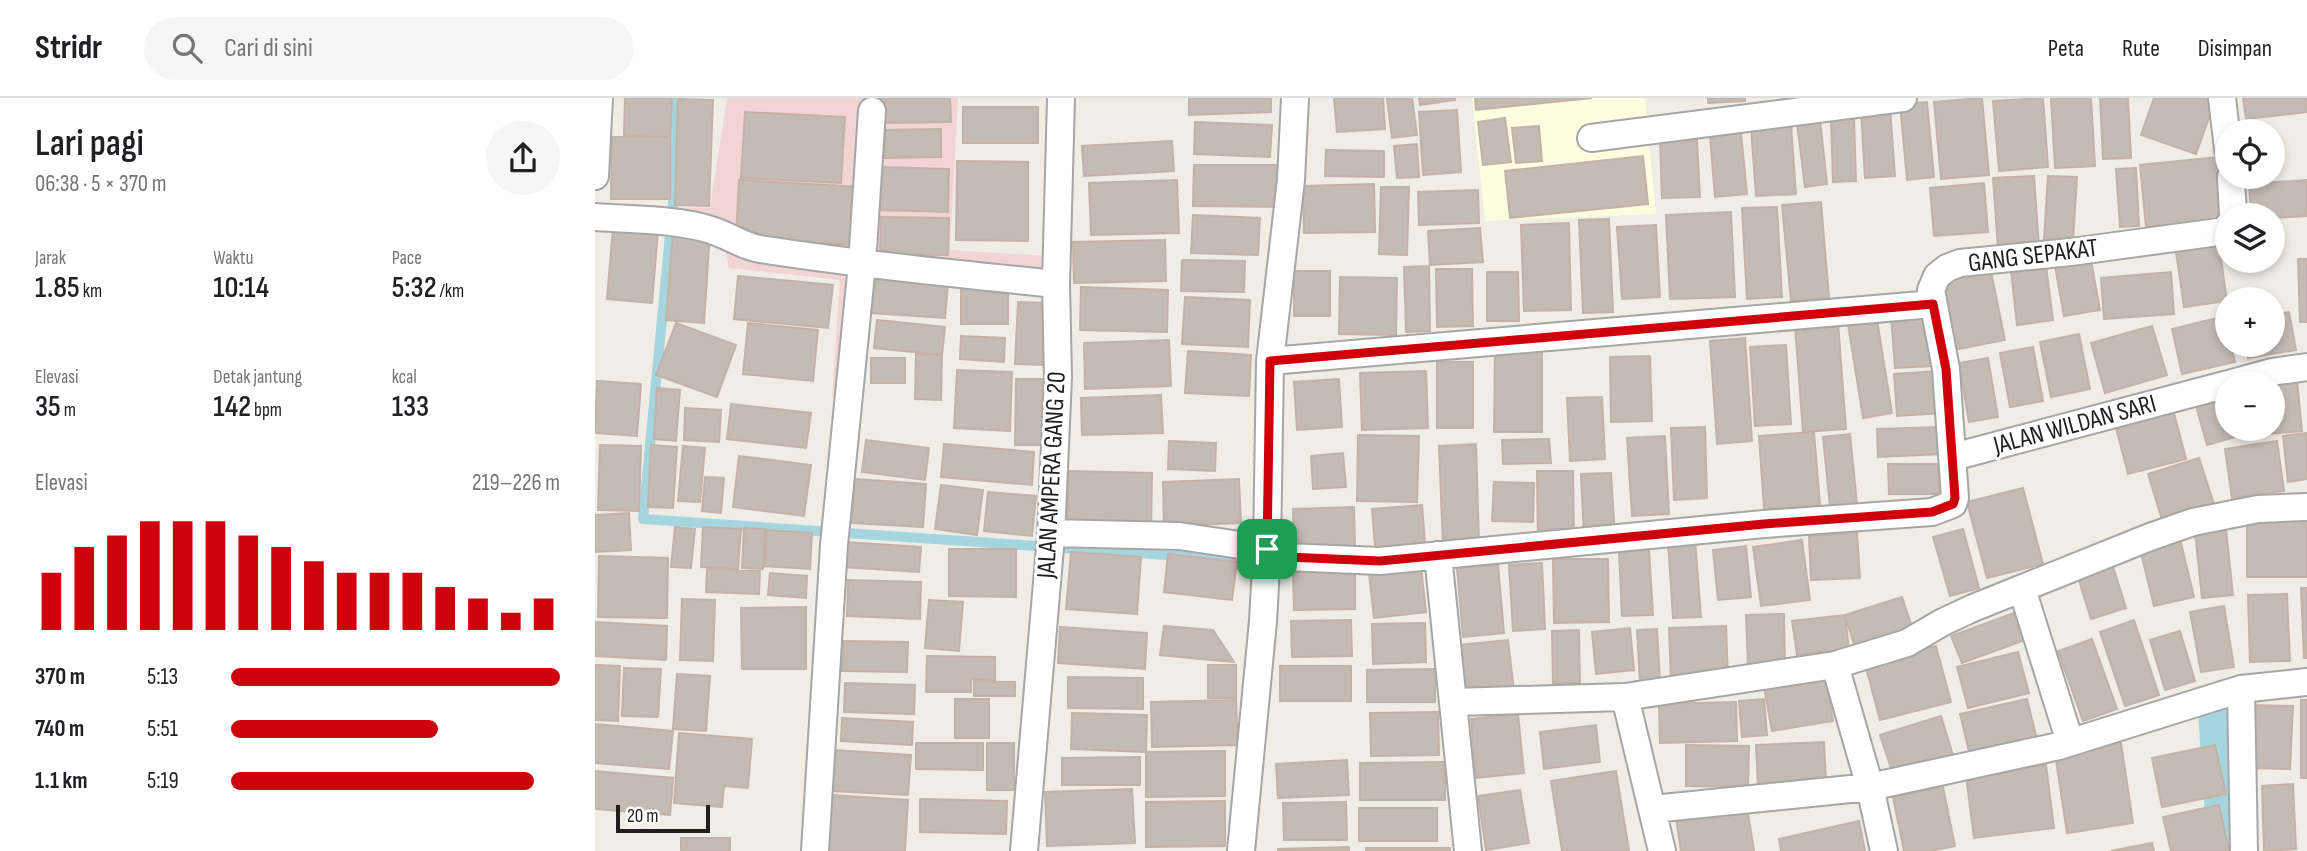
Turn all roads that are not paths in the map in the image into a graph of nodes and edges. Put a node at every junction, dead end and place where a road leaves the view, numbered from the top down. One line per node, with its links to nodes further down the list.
1 (599, 98): 10 (street)
2 (1061, 98): 14 (street, JALAN AMPERA GANG 20)
3 (1295, 98): 16 (street)
4 (1903, 98): 6 (street)
5 (2222, 98): 8 (street)
6 (1758, 107): 9 (street)
7 (872, 111): 13 (street)
8 (2224, 119)
9 (1591, 138)
10 (595, 176)
11 (595, 217): 13 (street)
12 (2215, 232): 15 (street, GANG SEPAKAT)
13 (862, 264): 14 (street); 34 (street)
14 (1056, 284): 22 (street, JALAN AMPERA GANG 20)
15 (1933, 304): 16 (street); 20 (street, GANG SEPAKAT)
16 (1270, 361): 23 (street)
17 (2307, 367): 18 (street, JALAN WILDAN SARI)
18 (2279, 371)
19 (2215, 388): 20 (street, JALAN WILDAN SARI)
20 (1953, 457): 24 (street)
21 (2307, 507): 25 (street)
22 (1051, 541): 23 (street); 35 (street, JALAN AMPERA GANG 20)
23 (1267, 549): 24 (street); 36 (street)
24 (1438, 555): 30 (street)
25 (2022, 589): 26 (street); 31 (street)
26 (1835, 665): 29 (street); 32 (street)
27 (2307, 682): 28 (street)
28 (2241, 689): 31 (street); 40 (street)
29 (1625, 697): 30 (street); 33 (street)
30 (1453, 702): 37 (street)
31 (2070, 742): 32 (street)
32 (1870, 788): 33 (street); 39 (street)
33 (1653, 809): 38 (street)
34 (815, 851)
35 (1024, 851)
36 (1241, 851)
37 (1468, 851)
38 (1662, 851)
39 (1884, 851)
40 (2244, 851)

